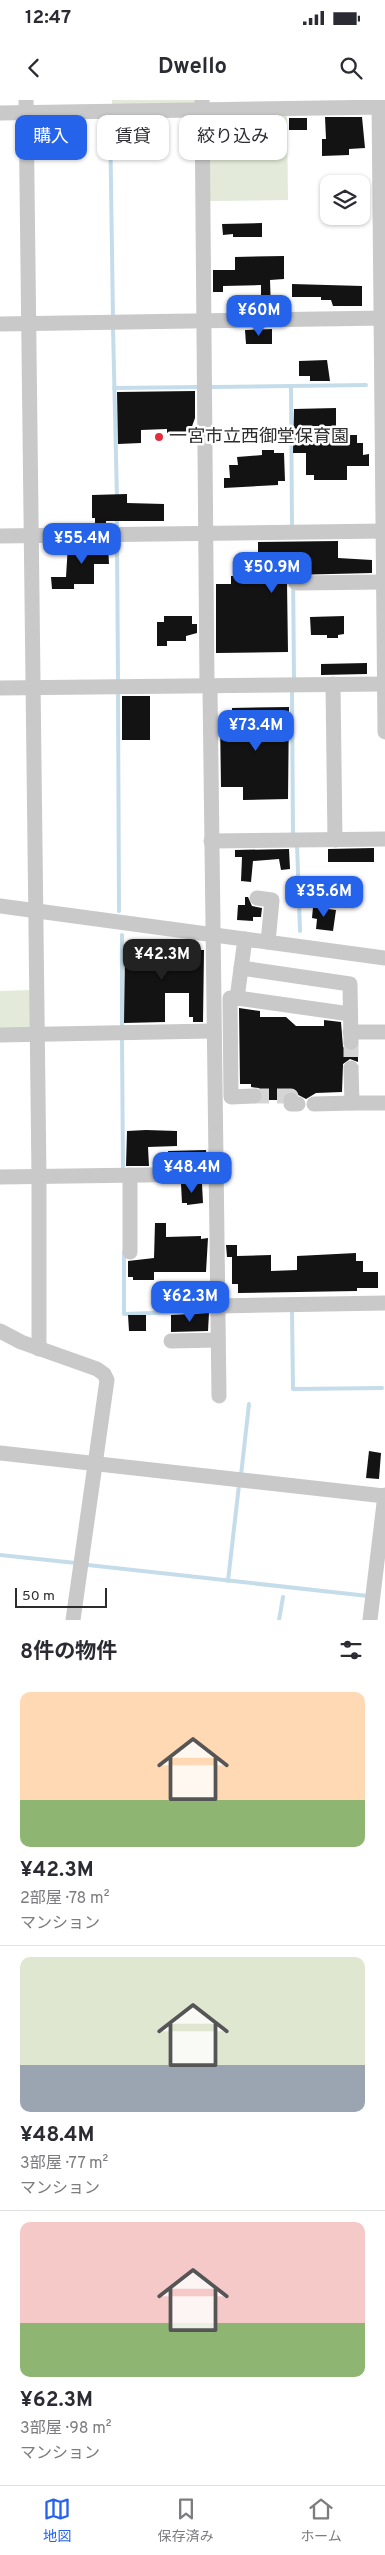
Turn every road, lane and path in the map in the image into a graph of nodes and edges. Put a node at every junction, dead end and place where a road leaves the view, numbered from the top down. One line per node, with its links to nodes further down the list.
1 (202, 105): 2 (street); 3 (street); 6 (street)
2 (381, 105): 5 (street)
3 (26, 106): 4 (street); 7 (street)
4 (0, 112)
5 (383, 318): 6 (street); 9 (street)
6 (204, 320): 7 (street); 10 (street)
7 (27, 323): 8 (street); 12 (street)
8 (0, 324)
9 (384, 531): 10 (street); 13 (street)
10 (207, 533): 12 (street); 15 (street)
11 (0, 536): 12 (street)
12 (31, 536): 18 (street)
13 (383, 582): 14 (street); 17 (street)
14 (296, 584)
15 (207, 684): 16 (street); 18 (street); 24 (street)
16 (333, 684): 17 (street); 23 (street)
17 (384, 684): 20 (street)
18 (32, 687): 19 (street); 27 (street)
19 (0, 688)
20 (385, 702): 21 (street)
21 (385, 732)
22 (385, 839): 23 (street)
23 (335, 840): 24 (street)
24 (211, 841): 28 (street)
25 (257, 898): 30 (street)
26 (0, 906): 27 (street)
27 (35, 911): 28 (street); 38 (street)
28 (211, 934): 29 (street); 35 (street)
29 (245, 939): 30 (street); 32 (street)
30 (268, 942): 31 (street)
31 (385, 958)
32 (241, 968): 33 (street); 34 (street)
33 (237, 998): 34 (street); 40 (street)
34 (350, 1014): 36 (street)
35 (212, 1031): 38 (street); 44 (street)
36 (385, 1032)
37 (0, 1035): 38 (street)
38 (36, 1035): 47 (street)
39 (351, 1068): 42 (street)
40 (254, 1096)
41 (301, 1102): 42 (street)
42 (352, 1103): 43 (street)
43 (385, 1103)
44 (215, 1174): 45 (street); 50 (street)
45 (130, 1175): 47 (street); 48 (street)
46 (0, 1177): 47 (street)
47 (39, 1177): 54 (street)
48 (130, 1252)
49 (385, 1303): 50 (street)
50 (217, 1306): 52 (street)
51 (0, 1331): 54 (street)
52 (218, 1340): 53 (street); 55 (street)
53 (170, 1341)
54 (38, 1349): 57 (street)
55 (218, 1396)
56 (0, 1452): 57 (street)
57 (96, 1463): 58 (street); 60 (street)
58 (385, 1495): 59 (street)
59 (379, 1589): 61 (street)
60 (73, 1620)
61 (370, 1620)

